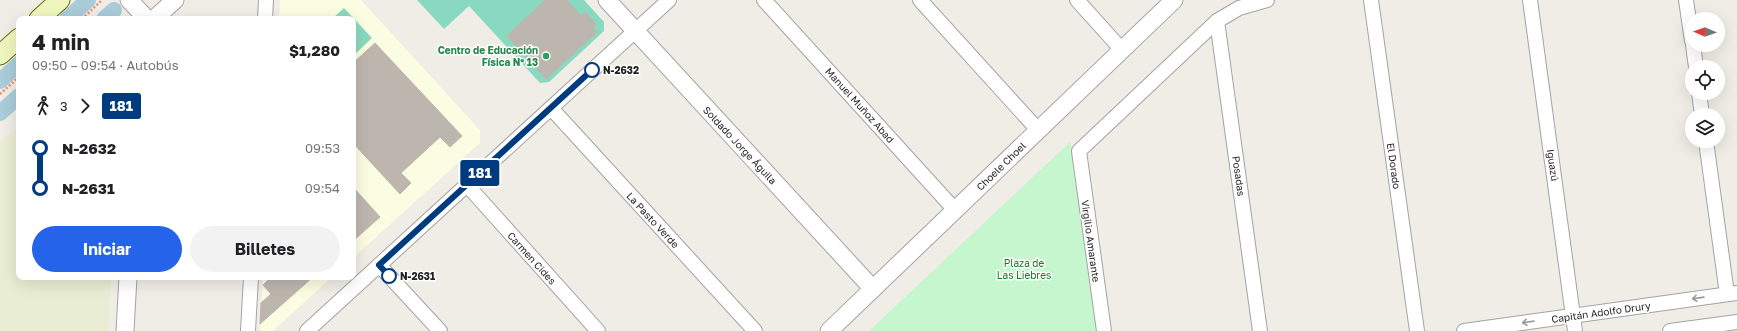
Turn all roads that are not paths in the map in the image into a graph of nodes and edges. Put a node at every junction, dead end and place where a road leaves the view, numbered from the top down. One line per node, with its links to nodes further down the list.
1 (60, 0): 16 (main road)
2 (129, 0): 17 (street)
3 (175, 0): 18 (street)
4 (266, 0): 19 (street)
5 (607, 0): 21 (street, Soldado Jorge Águila)
6 (669, 0): 21 (street)
7 (764, 0): 29 (street, Manuel Muñoz Abad)
8 (920, 0): 26 (street)
9 (1077, 0): 23 (street)
10 (1174, 0): 23 (street, Choele Choel)
11 (1267, 0): 20 (street)
12 (1371, 0): 46 (street, El Dorado)
13 (1530, 0): 35 (street, Iguazú)
14 (1686, 0): 15 (street)
15 (1688, 12)
16 (42, 16)
17 (144, 16)
18 (157, 16)
19 (265, 16)
20 (1217, 21): 44 (street, Virgilio Amarante); 45 (street, Posadas)
21 (635, 31): 25 (street); 33 (street, Soldado Jorge Águila)
22 (16, 41): 24 (main road)
23 (1122, 50): 26 (street, Choele Choel)
24 (0, 55)
25 (551, 108): 28 (street); 42 (street, La Pasto Verde)
26 (1038, 130): 29 (street, Choele Choel)
27 (1707, 148): 34 (street)
28 (467, 185): 30 (street); 41 (street, Carmen Cides)
29 (955, 210): 33 (street, Choele Choel)
30 (379, 265): 39 (street); 40 (street)
31 (128, 280): 37 (street)
32 (251, 280): 38 (street)
33 (873, 289): 43 (street, Choele Choel)
34 (1732, 294): 35 (street, Capitán Adolfo Drury, one-way to 35)
35 (1573, 316): 47 (street, Capitán Adolfo Drury, one-way to 47); 48 (street, Iguazú)
36 (1737, 322): 49 (street)
37 (125, 331)
38 (248, 331)
39 (307, 331)
40 (440, 331)
41 (598, 331)
42 (756, 331)
43 (829, 331)
44 (1104, 331)
45 (1260, 331)
46 (1417, 331)
47 (1464, 331)
48 (1575, 331)
49 (1670, 331)

